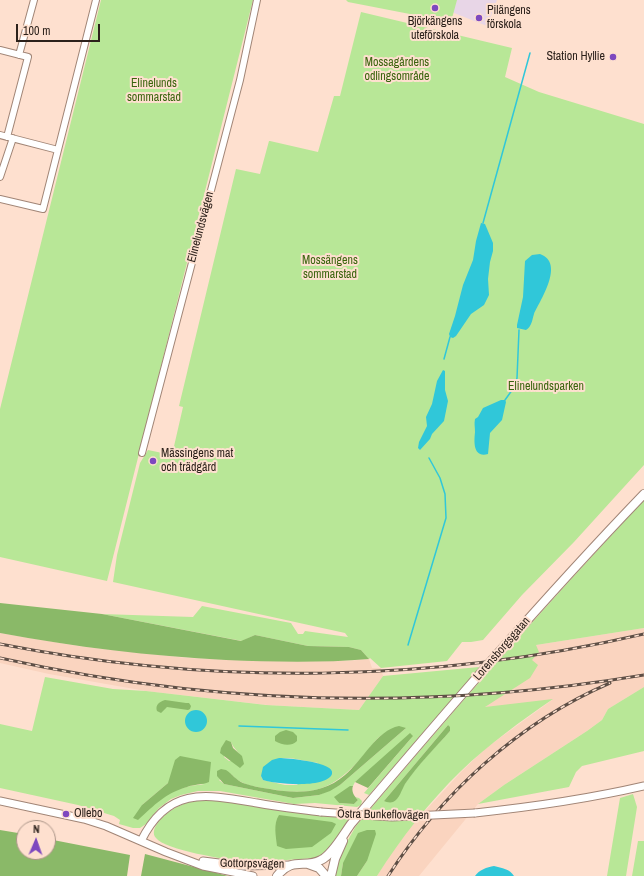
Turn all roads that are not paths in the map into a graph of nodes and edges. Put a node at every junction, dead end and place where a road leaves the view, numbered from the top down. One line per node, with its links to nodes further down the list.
1 (34, 0): 5 (street)
2 (96, 0): 8 (street)
3 (257, 0): 11 (street, Elinelundsvägen)
4 (0, 50): 5 (street)
5 (19, 55): 7 (street)
6 (0, 135): 7 (street)
7 (10, 137): 8 (street); 9 (street)
8 (58, 150): 10 (street)
9 (0, 177)
10 (0, 199)
11 (142, 453)
12 (644, 494): 15 (main road, Lorensborgsgatan)
13 (644, 786): 16 (street, Östra Bunkeflovägen, bridge)
14 (0, 801): 16 (street, Gottorpsvägen)
15 (364, 808): 18 (main road, Lorensborgsgatan); 23 (main road, Lorensborgsgatan)
16 (141, 841): 17 (street, Gottorpsvägen)
17 (166, 852): 19 (street, Gottorpsvägen); 20 (street, Gottorpsvägen)
18 (304, 863): 19 (main road, Lorensborgsgatan); 22 (main road)
19 (292, 865): 21 (main road, Lorensborgsgatan)
20 (253, 876)
21 (277, 876)
22 (326, 876)
23 (331, 876)

